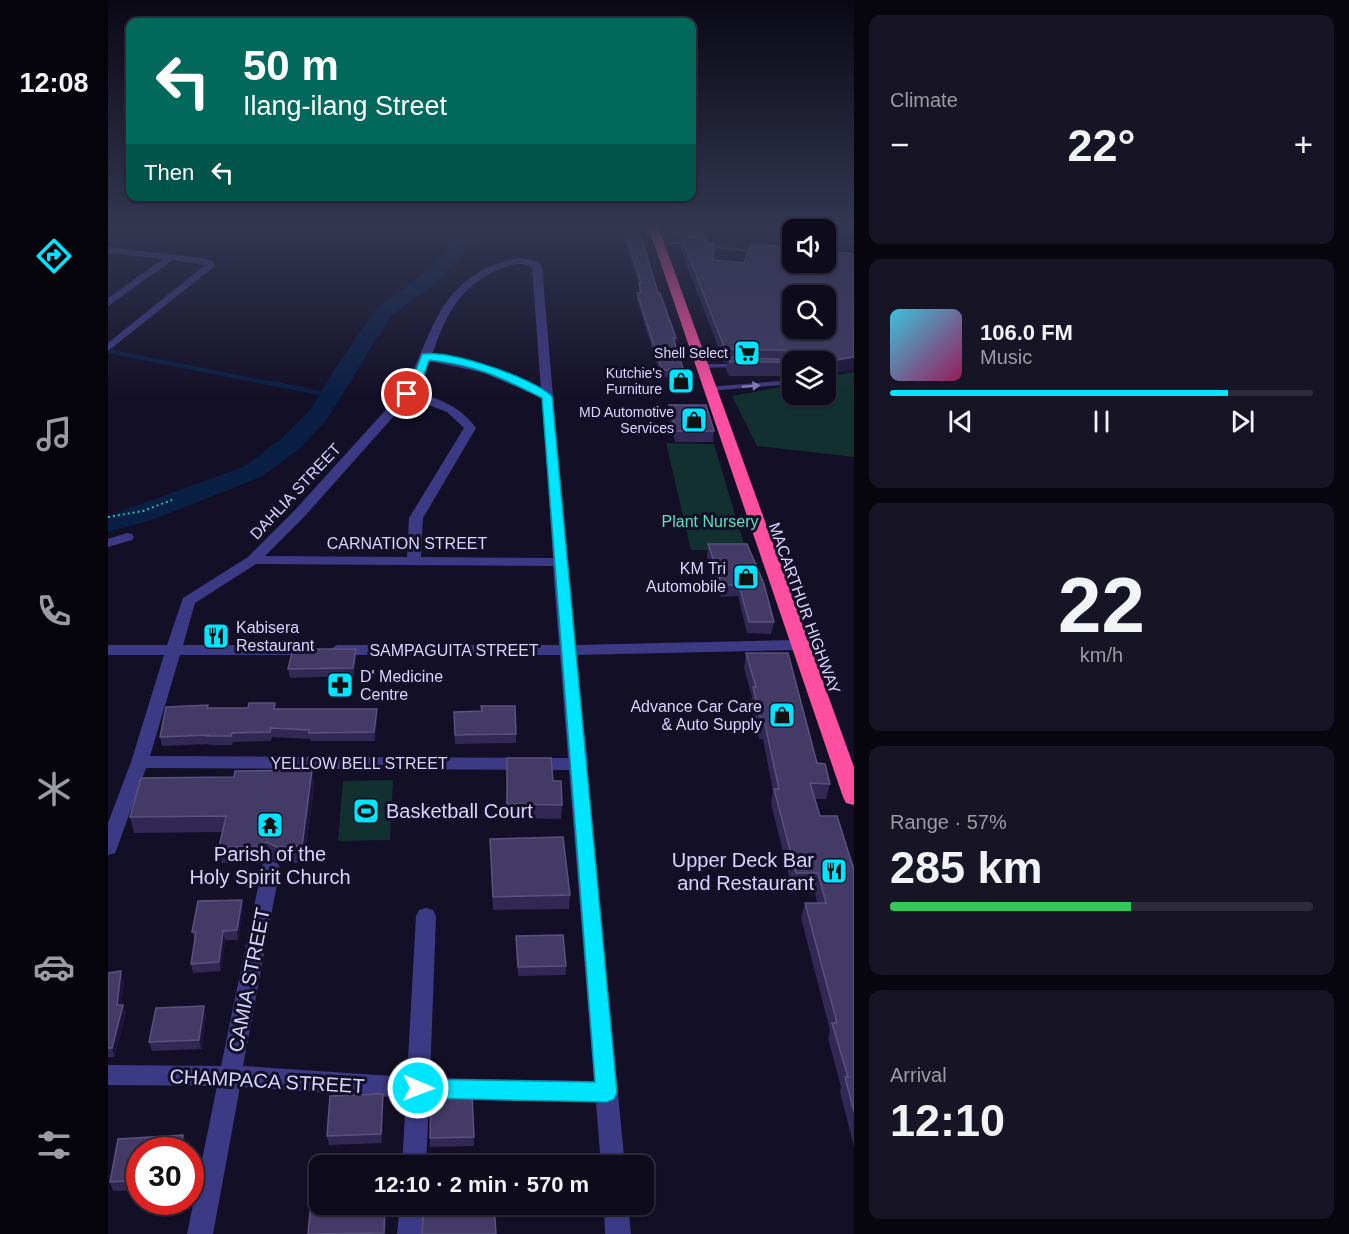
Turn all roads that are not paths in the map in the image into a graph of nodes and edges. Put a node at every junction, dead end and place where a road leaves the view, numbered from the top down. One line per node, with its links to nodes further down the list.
1 (135, 284): 6 (street)
2 (187, 284): 7 (street)
3 (469, 284): 8 (street, DAHLIA STREET)
4 (538, 284): 14 (street, DAHLIA STREET)
5 (673, 284): 9 (highway, MACARTHUR HIGHWAY)
6 (108, 303)
7 (110, 344)
8 (425, 357): 13 (street, DAHLIA STREET); 14 (street)
9 (702, 366): 10 (lane); 12 (highway, MACARTHUR HIGHWAY)
10 (747, 366)
11 (782, 383): 12 (lane, one-way to 11)
12 (709, 389): 20 (highway, MACARTHUR HIGHWAY)
13 (407, 394): 17 (street, DAHLIA STREET); 18 (street)
14 (547, 396): 19 (street)
15 (127, 537): 16 (street)
16 (108, 543)
17 (253, 560): 18 (street, CARNATION STREET); 22 (street, DAHLIA STREET)
18 (414, 560): 19 (street, CARNATION STREET)
19 (560, 562): 23 (street)
20 (799, 645): 23 (street, SAMPAGUITA STREET); 26 (highway, MACARTHUR HIGHWAY)
21 (108, 650): 22 (street, SAMPAGUITA STREET)
22 (174, 650): 23 (street, SAMPAGUITA STREET); 24 (street, DAHLIA STREET)
23 (567, 650): 25 (street)
24 (140, 762): 25 (street, YELLOW BELL STREET); 27 (street, DAHLIA STREET)
25 (579, 764): 33 (street)
26 (854, 797)
27 (108, 848)
28 (270, 868): 31 (street, CAMIA STREET)
29 (426, 916): 32 (street)
30 (108, 1075): 31 (street, CHAMPACA STREET)
31 (230, 1076): 32 (street, CHAMPACA STREET); 38 (street, CAMIA STREET)
32 (418, 1088): 33 (street, CHAMPACA STREET); 34 (street)
33 (607, 1092): 35 (street)
34 (415, 1155)
35 (612, 1155)
36 (411, 1215): 39 (street)
37 (617, 1215): 40 (street)
38 (200, 1234)
39 (410, 1234)
40 (618, 1234)

